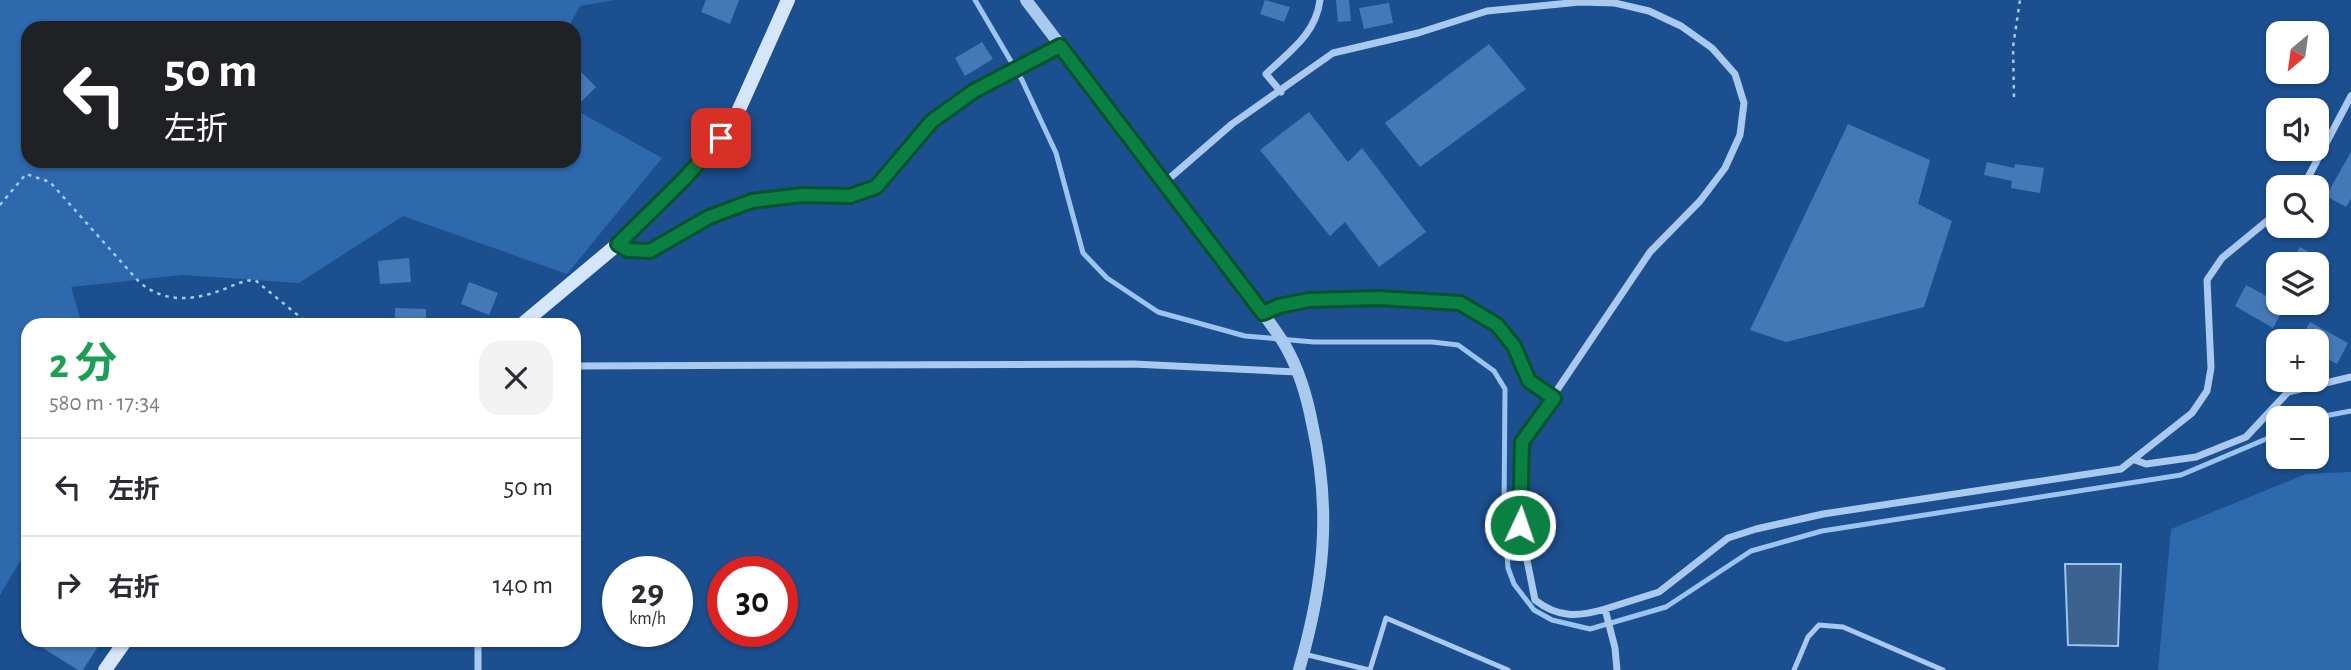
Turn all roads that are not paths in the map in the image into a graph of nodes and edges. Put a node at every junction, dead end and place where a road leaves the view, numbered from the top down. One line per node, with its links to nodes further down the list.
1 (788, 0): 10 (main road)
2 (1026, 0): 4 (street)
3 (1320, 0): 5 (street)
4 (1060, 46): 8 (street); 10 (street)
5 (1282, 92): 8 (street); 16 (street)
6 (2351, 96): 7 (street)
7 (2309, 175)
8 (1163, 183): 11 (street)
9 (2266, 222): 17 (street)
10 (618, 244): 12 (main road)
11 (1263, 313): 14 (street); 16 (street)
12 (530, 318)
13 (581, 366): 14 (street)
14 (1297, 372): 21 (street)
15 (2351, 377): 17 (street)
16 (1554, 398): 18 (street)
17 (2135, 460): 18 (street)
18 (1605, 609): 27 (street)
19 (121, 647): 22 (main road)
20 (478, 647): 23 (street)
21 (1304, 654): 24 (street); 25 (lane)
22 (105, 670)
23 (478, 670)
24 (1299, 670)
25 (1370, 670): 26 (lane)
26 (1508, 670)
27 (1617, 670)
28 (1794, 670): 29 (lane)
29 (1943, 670)

